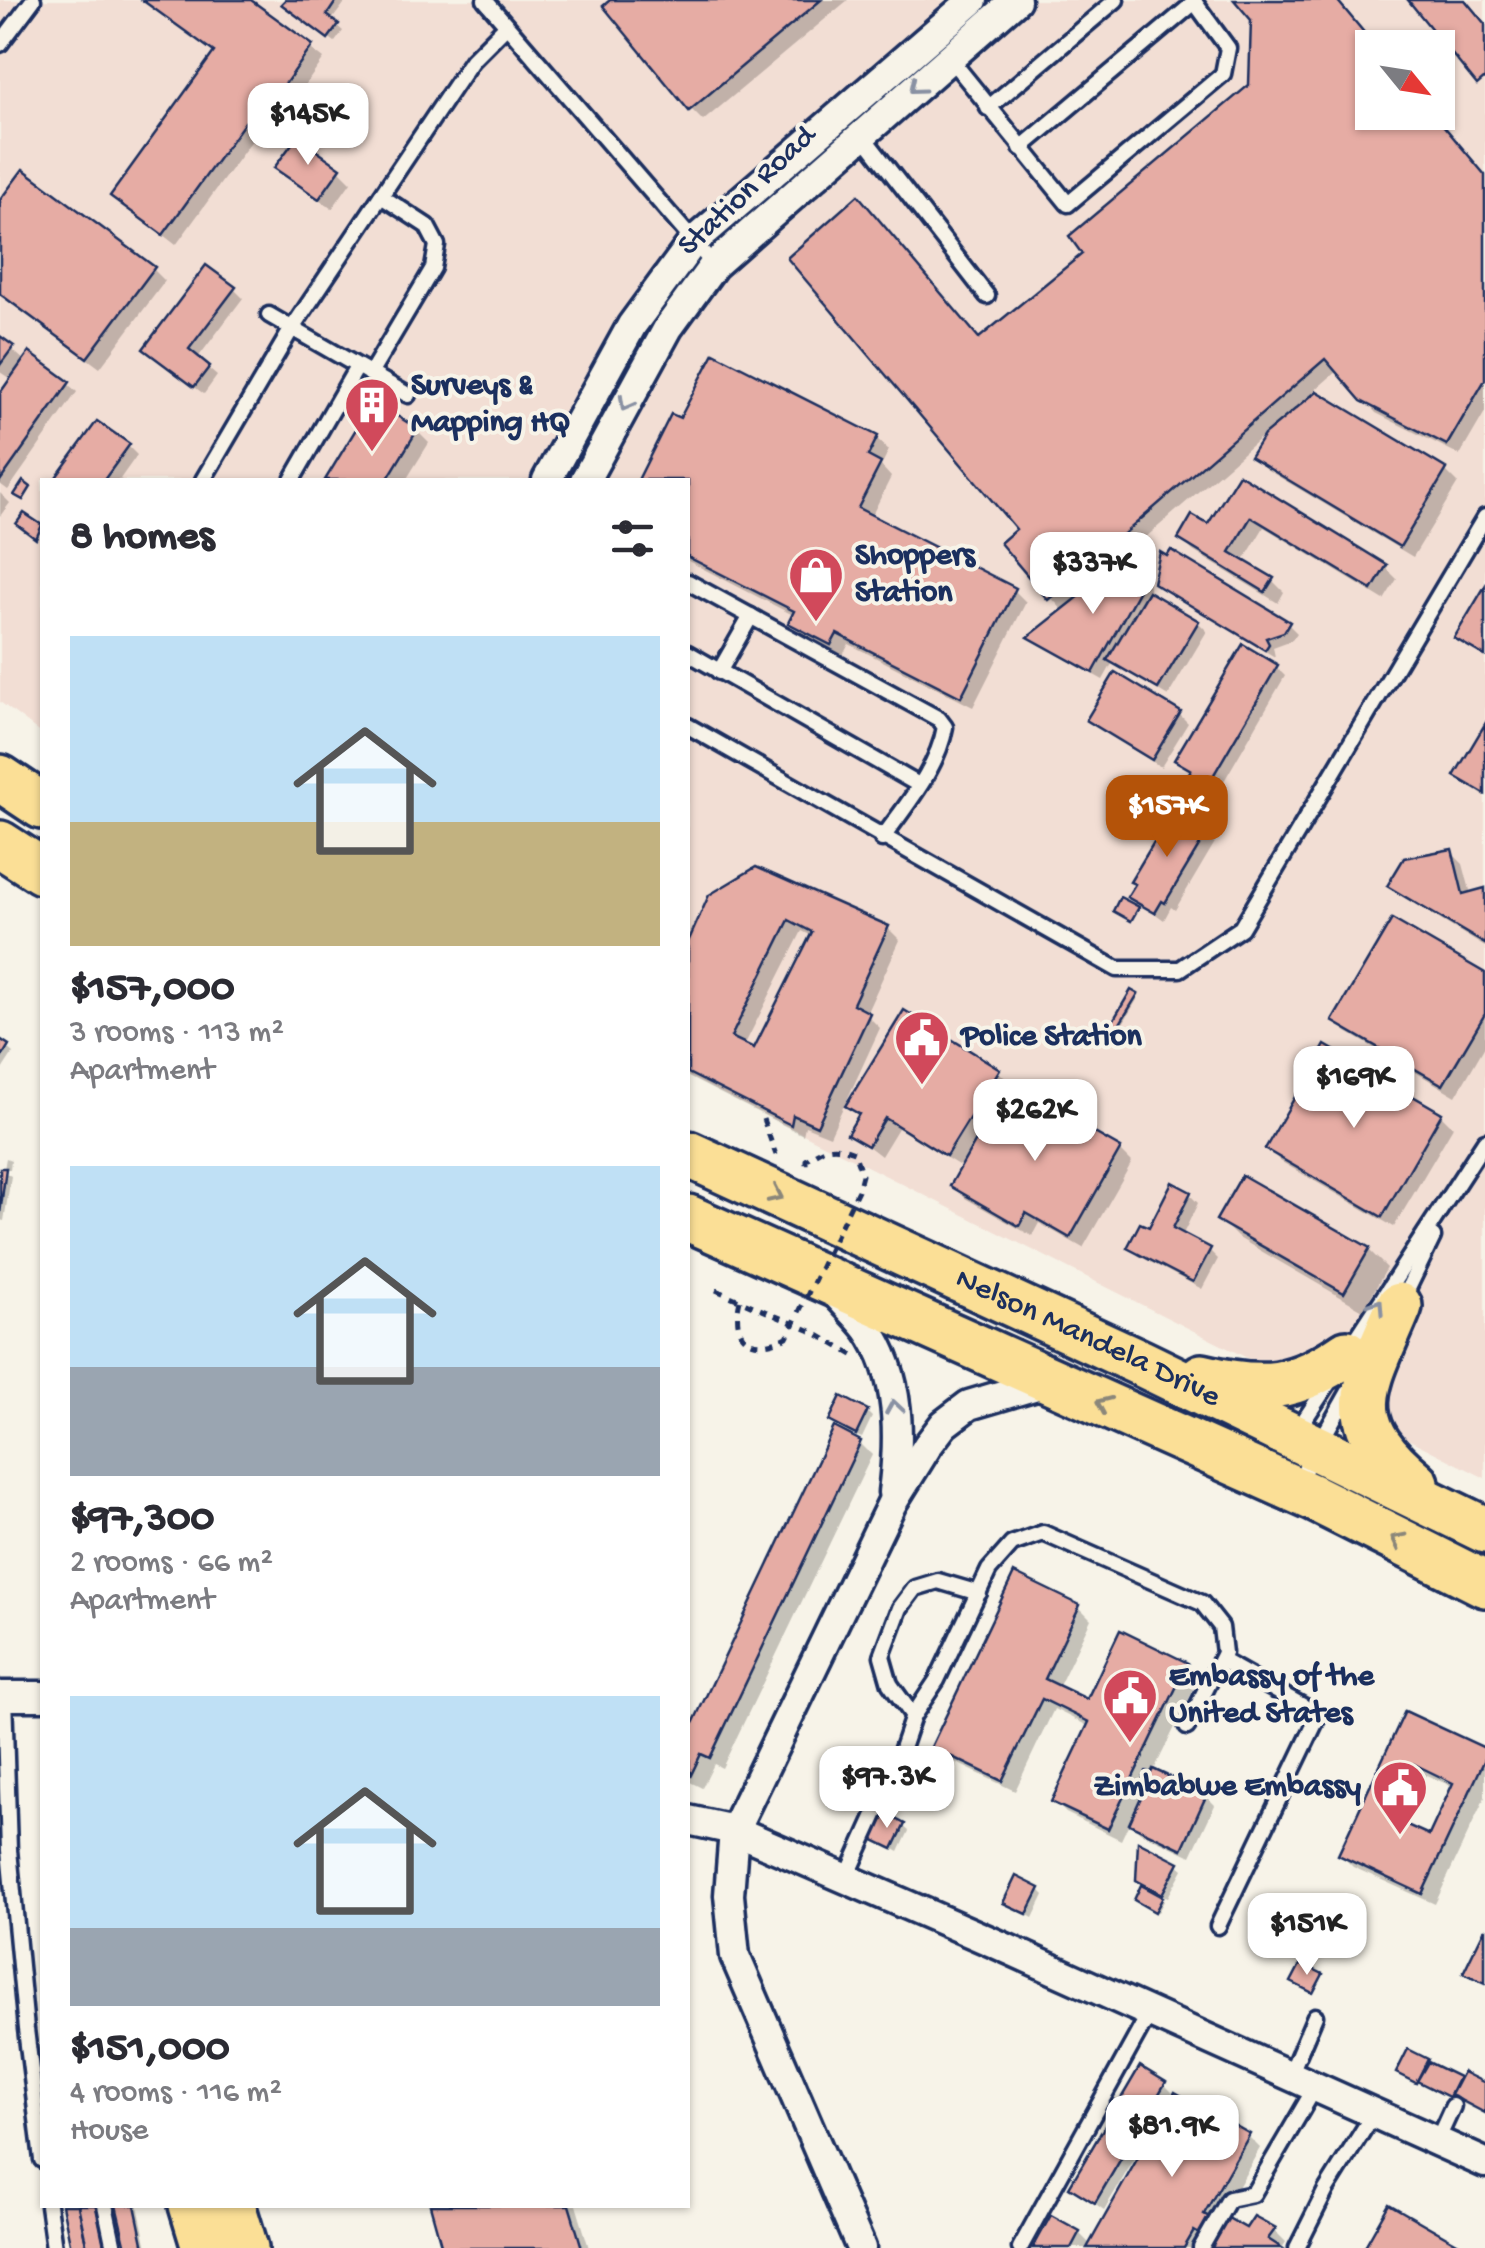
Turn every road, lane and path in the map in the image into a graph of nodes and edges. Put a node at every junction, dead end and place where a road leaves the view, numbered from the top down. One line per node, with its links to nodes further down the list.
1 (33, 0): 9 (lane)
2 (485, 0): 7 (lane)
3 (973, 0): 8 (street, Station Road)
4 (1016, 0): 10 (street, Station Road)
5 (1116, 0): 11 (lane)
6 (1194, 1): 13 (lane); 13 (lane)
7 (506, 26): 14 (lane); 15 (lane)
8 (931, 36): 10 (lane); 12 (street, Station Road)
9 (0, 44)
10 (949, 59): 11 (lane); 12 (street, Station Road, one-way to 12)
11 (988, 108): 13 (lane)
12 (850, 125): 15 (street, Station Road); 16 (street, Station Road); 17 (lane)
13 (1022, 148)
14 (381, 196): 19 (lane); 20 (lane)
15 (693, 242): 16 (lane); 24 (street, Station Road)
16 (714, 265): 25 (street, Station Road, one-way to 25)
17 (987, 296)
18 (269, 315): 19 (lane)
19 (291, 330): 20 (lane); 22 (lane)
20 (364, 370): 21 (lane); 23 (lane)
21 (408, 395)
22 (205, 478)
23 (293, 478)
24 (548, 478)
25 (586, 478)
26 (1485, 517): 35 (lane)
27 (690, 583): 28 (lane)
28 (752, 616): 30 (lane); 33 (lane)
29 (690, 654): 30 (lane)
30 (719, 672): 33 (lane)
31 (690, 727): 35 (lane)
32 (0, 778): 34 (main road)
33 (919, 785): 35 (lane)
34 (40, 805)
35 (882, 839)
36 (0, 844): 37 (main road)
37 (40, 870)
38 (1485, 1141): 41 (lane)
39 (690, 1155): 48 (main road, Nelson Mandela Drive, one-way to 48)
40 (806, 1172): 45 (path, bridge)
41 (1458, 1187): 46 (lane); 47 (lane, one-way to 41)
42 (690, 1219): 43 (main road, Nelson Mandela Drive)
43 (820, 1275): 49 (street); 50 (main road, Nelson Mandela Drive)
44 (716, 1290): 45 (path)
45 (740, 1300): 49 (path)
46 (1399, 1306): 51 (lane); 53 (main road)
47 (1348, 1353): 48 (main road); 51 (lane)
48 (1141, 1363): 51 (main road, Nelson Mandela Drive)
49 (890, 1377): 52 (street, one-way to 49)
50 (1052, 1381): 51 (main road, Nelson Mandela Drive, one-way to 50); 52 (street)
51 (1290, 1461): 53 (main road, Nelson Mandela Drive); 54 (main road, Nelson Mandela Drive, one-way to 51)
52 (892, 1504): 62 (street)
53 (1477, 1526)
54 (1485, 1584)
55 (979, 1593): 56 (lane); 59 (lane); 59 (lane)
56 (1221, 1660): 60 (lane); 64 (lane)
57 (2, 1696): 58 (street); 67 (lane)
58 (40, 1696)
59 (913, 1716): 63 (lane)
60 (1187, 1728)
61 (690, 1820): 62 (street)
62 (734, 1830): 63 (street); 83 (street)
63 (846, 1878): 65 (street)
64 (1218, 1926)
65 (1150, 2012): 69 (street); 84 (lane)
66 (1316, 2016): 69 (lane)
67 (28, 2044): 68 (lane); 73 (lane)
68 (40, 2050)
69 (1303, 2080): 71 (street); 85 (lane)
70 (1454, 2106): 72 (lane)
71 (1374, 2113): 72 (street); 86 (lane)
72 (1437, 2141): 74 (street)
73 (40, 2143)
74 (1485, 2163)
75 (48, 2208): 79 (lane)
76 (106, 2208): 80 (lane)
77 (193, 2208): 81 (main road)
78 (233, 2208): 82 (main road)
79 (54, 2248)
80 (114, 2248)
81 (205, 2248)
82 (245, 2248)
83 (861, 2248)
84 (1020, 2248)
85 (1202, 2248)
86 (1297, 2248)

